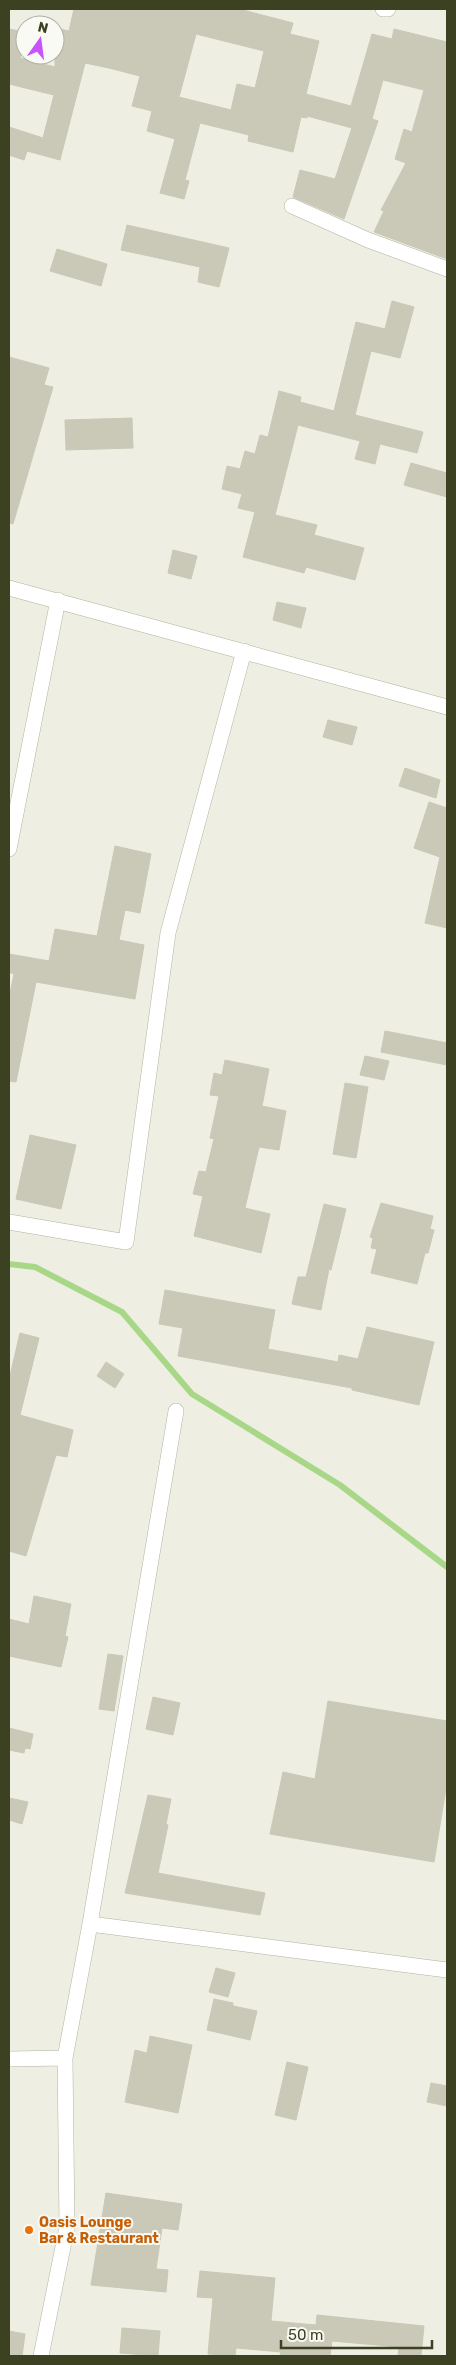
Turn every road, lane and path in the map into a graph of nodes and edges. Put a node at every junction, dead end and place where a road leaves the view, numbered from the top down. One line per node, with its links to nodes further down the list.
1 (383, 9): 2 (street)
2 (388, 9)
3 (292, 206): 4 (street)
4 (447, 269)
5 (9, 588): 6 (street)
6 (58, 600): 7 (street); 9 (street)
7 (244, 651): 8 (street); 10 (street)
8 (447, 706)
9 (9, 849)
10 (9, 1222)
11 (176, 1411): 12 (street)
12 (90, 1924): 13 (street); 14 (street)
13 (447, 1970)
14 (65, 2058): 15 (street); 16 (street)
15 (9, 2059)
16 (40, 2356)

